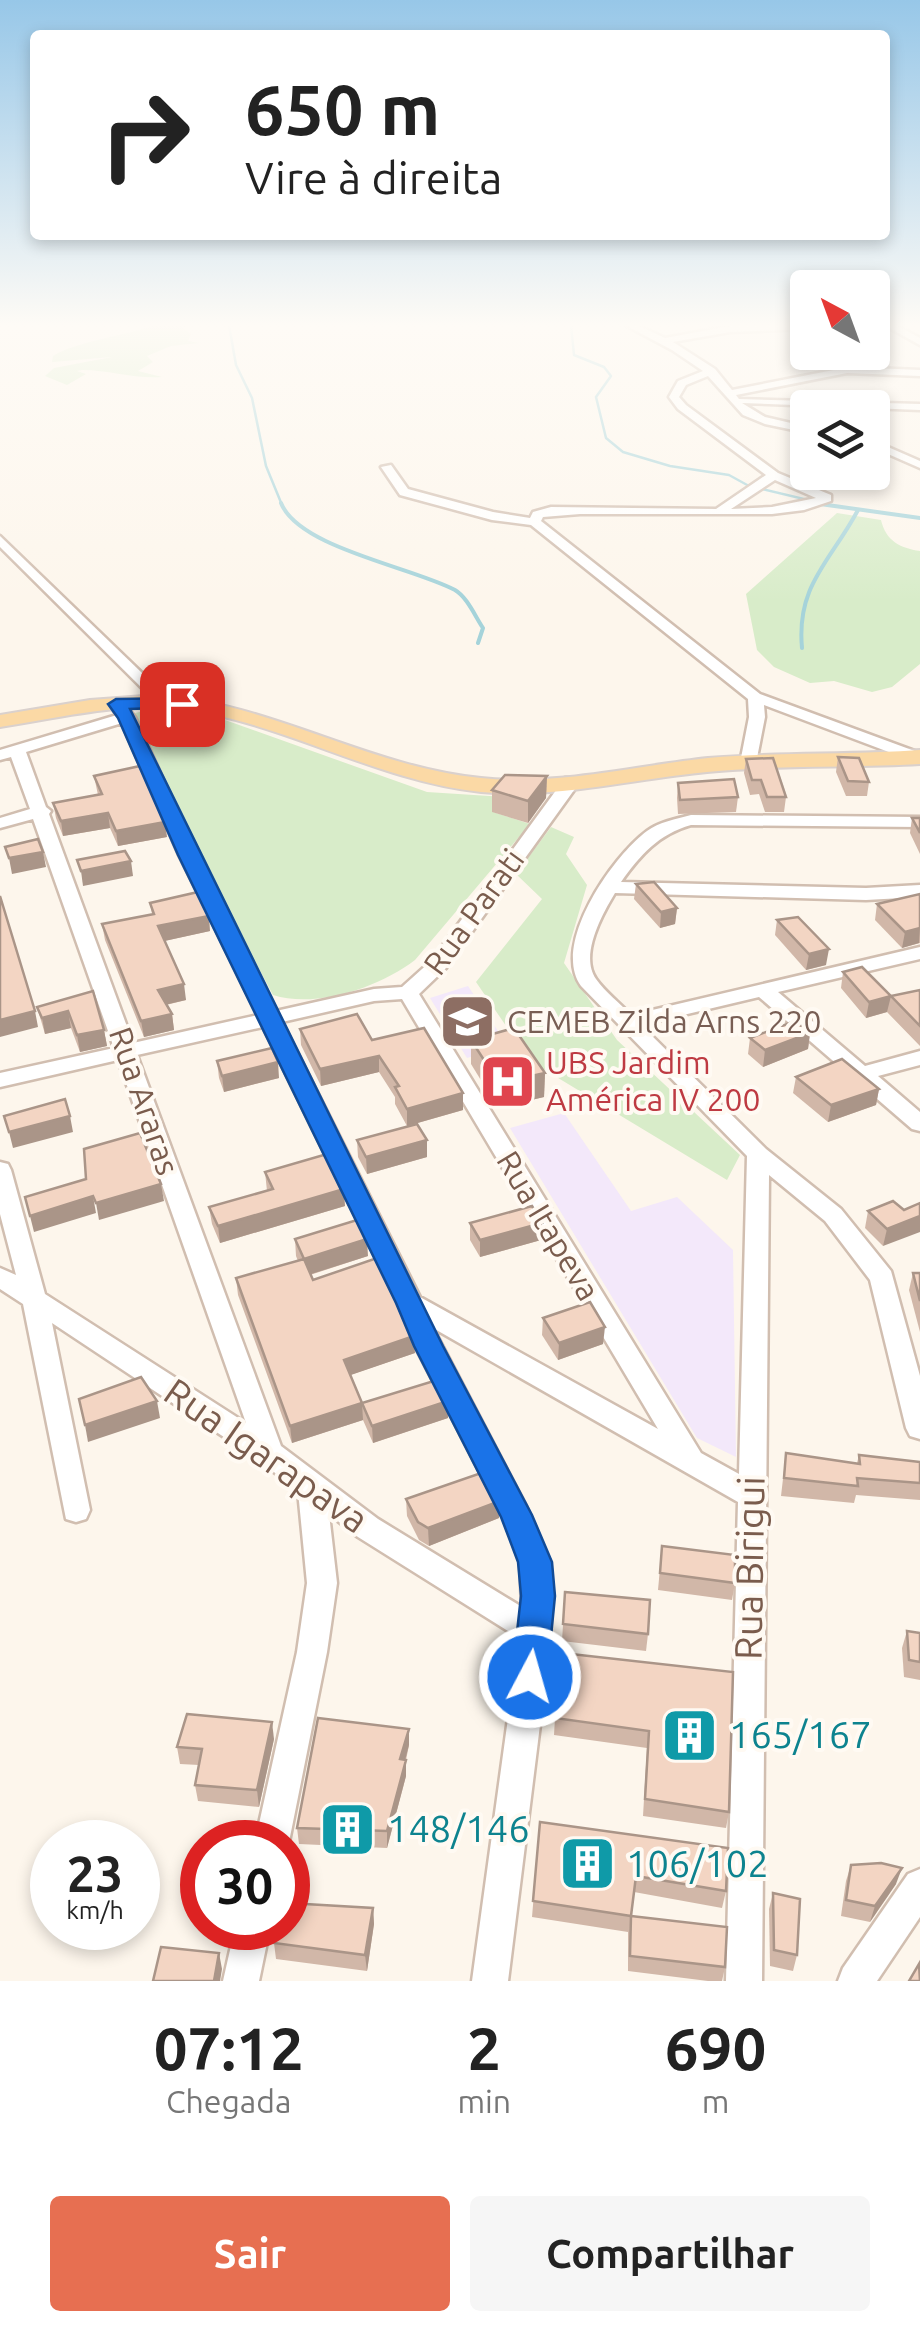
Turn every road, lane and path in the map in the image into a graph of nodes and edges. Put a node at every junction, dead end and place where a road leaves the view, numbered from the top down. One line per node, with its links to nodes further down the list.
1 (698, 417): 9 (street)
2 (758, 417): 3 (street)
3 (790, 426)
4 (890, 445): 5 (street)
5 (920, 446)
6 (890, 450): 7 (street)
7 (920, 465)
8 (386, 467): 11 (street)
9 (774, 475): 10 (street); 10 (street)
10 (722, 510): 11 (street)
11 (536, 522): 13 (street)
12 (0, 540): 14 (street)
13 (756, 696): 18 (street); 19 (street)
14 (164, 702): 15 (main road); 20 (main road)
15 (122, 711): 16 (main road); 17 (street); 31 (street)
16 (0, 721)
17 (9, 752): 22 (street, Rua Araras)
18 (918, 757): 19 (main road)
19 (748, 763): 20 (main road)
20 (571, 782): 30 (street, Rua Parati)
21 (920, 806): 23 (street)
22 (42, 811): 25 (street); 33 (street, Rua Araras)
23 (891, 820): 24 (street); 26 (street)
24 (920, 822)
25 (0, 823)
26 (608, 887): 27 (street); 32 (street)
27 (920, 891)
28 (920, 954): 29 (street)
29 (764, 991): 32 (street); 35 (street)
30 (408, 993): 31 (street, Rua Parati); 45 (street, Rua Itapeva)
31 (270, 1017): 33 (street, Rua Parati); 42 (street)
32 (626, 1022): 38 (street)
33 (127, 1052): 36 (street, Rua Parati); 44 (street, Rua Araras)
34 (920, 1058): 35 (street)
35 (860, 1074): 37 (street)
36 (0, 1080)
37 (920, 1124)
38 (758, 1154): 43 (street); 47 (street, Rua Birigui)
39 (0, 1170): 41 (street)
40 (0, 1277): 41 (street, Rua Igarapava)
41 (34, 1298): 44 (street, Rua Igarapava); 48 (street)
42 (410, 1303): 45 (street); 49 (street)
43 (920, 1428)
44 (270, 1453): 46 (street, Rua Igarapava)
45 (690, 1458): 47 (street)
46 (312, 1486): 49 (street, Rua Igarapava); 50 (street)
47 (751, 1495): 55 (street, Rua Birigui)
48 (76, 1510)
49 (534, 1631): 54 (street)
50 (277, 1820)
51 (920, 1886): 56 (street)
52 (248, 1950): 53 (street)
53 (241, 1981)
54 (490, 1981)
55 (744, 1981)
56 (856, 1981)

